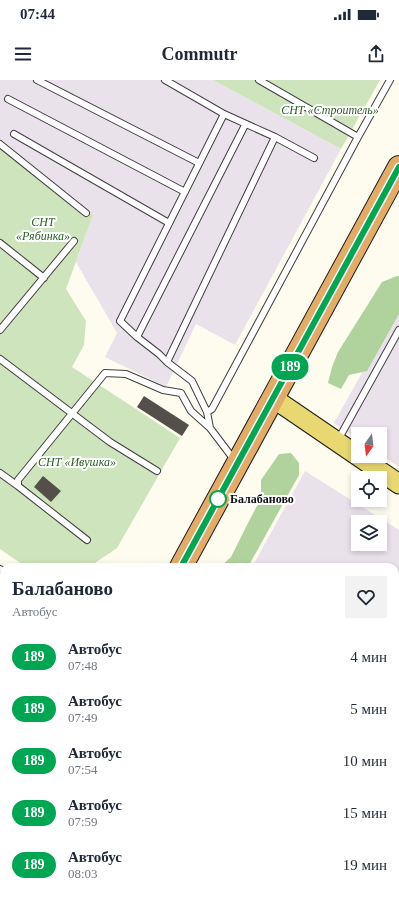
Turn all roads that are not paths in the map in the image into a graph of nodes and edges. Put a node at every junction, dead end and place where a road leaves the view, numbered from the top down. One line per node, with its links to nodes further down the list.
1 (37, 80): 13 (lane)
2 (165, 80): 6 (lane)
3 (259, 80): 9 (lane)
4 (390, 80): 9 (lane)
5 (8, 99): 15 (lane)
6 (224, 114): 7 (lane); 13 (lane)
7 (245, 125): 10 (lane); 23 (lane)
8 (14, 134): 17 (lane)
9 (358, 136): 27 (lane)
10 (275, 137): 12 (lane); 25 (lane)
11 (0, 144): 16 (lane)
12 (314, 158)
13 (200, 163): 15 (lane)
14 (399, 167): 26 (highway)
15 (185, 192): 17 (lane)
16 (86, 214)
17 (169, 223): 23 (lane)
18 (74, 241): 20 (lane)
19 (0, 243): 20 (lane)
20 (44, 278): 21 (lane)
21 (0, 330)
22 (399, 330): 30 (lane)
23 (137, 337): 25 (lane)
24 (0, 359): 28 (lane)
25 (167, 362): 27 (lane)
26 (273, 398): 30 (main road); 33 (highway)
27 (207, 412): 29 (lane)
28 (71, 414): 29 (lane); 34 (lane); 37 (lane)
29 (210, 428): 33 (lane)
30 (337, 441): 31 (main road)
31 (351, 451)
32 (368, 463): 36 (main road)
33 (237, 464): 39 (highway)
34 (157, 471)
35 (0, 473): 37 (lane)
36 (399, 484)
37 (18, 486): 38 (lane)
38 (87, 540)
39 (183, 563)

